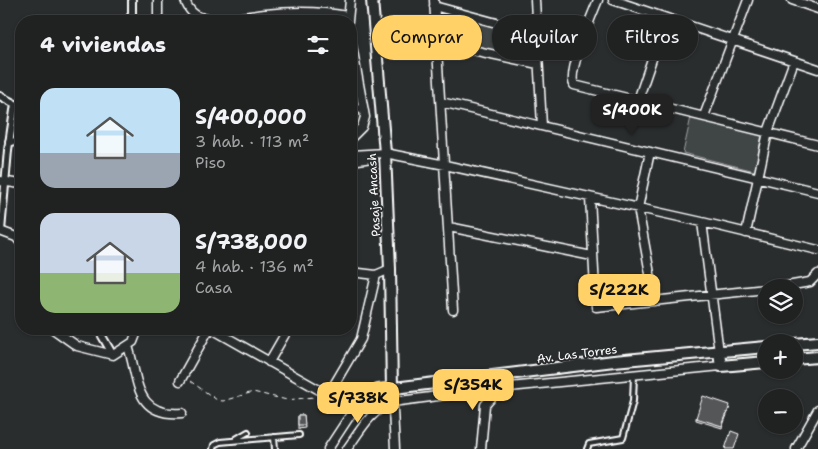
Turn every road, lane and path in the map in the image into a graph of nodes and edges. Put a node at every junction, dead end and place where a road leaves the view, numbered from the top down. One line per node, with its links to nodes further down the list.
1 (132, 0): 14 (street)
2 (158, 0): 15 (street)
3 (185, 0): 16 (street)
4 (350, 0): 20 (street)
5 (372, 0): 49 (street, Pasaje Ancash)
6 (535, 0): 21 (street)
7 (598, 0): 35 (street)
8 (613, 0): 22 (street)
9 (748, 0): 25 (street)
10 (792, 0): 12 (street)
11 (434, 3): 23 (street)
12 (818, 9)
13 (325, 12): 17 (street); 18 (street); 19 (street)
14 (131, 15)
15 (158, 15)
16 (195, 15)
17 (290, 15)
18 (325, 15)
19 (336, 15)
20 (348, 15)
21 (536, 15)
22 (657, 15)
23 (492, 20)
24 (698, 29): 25 (street)
25 (733, 40): 30 (street); 40 (street)
26 (482, 52): 31 (street)
27 (438, 60): 36 (street)
28 (538, 60): 31 (street)
29 (652, 60): 35 (street)
30 (794, 61): 32 (street); 44 (street)
31 (538, 64): 42 (street)
32 (818, 69)
33 (357, 72): 39 (street)
34 (0, 96): 37 (street)
35 (638, 100): 40 (street)
36 (441, 102): 42 (street); 52 (street)
37 (15, 104)
38 (357, 108): 39 (street)
39 (364, 110): 43 (street)
40 (704, 116): 44 (street)
41 (15, 117): 45 (street)
42 (542, 126): 48 (street)
43 (357, 132)
44 (768, 132): 47 (street); 53 (street)
45 (9, 142): 46 (street); 54 (street)
46 (15, 142)
47 (818, 144)
48 (650, 152): 53 (street); 58 (street)
49 (385, 154): 50 (street); 51 (street); 52 (street); 66 (street, Pasaje Ancash)
50 (357, 156)
51 (357, 161)
52 (445, 165): 57 (street); 60 (street)
53 (759, 178): 56 (street); 62 (street)
54 (2, 181): 55 (street); 61 (street)
55 (15, 183)
56 (818, 192)
57 (590, 198): 58 (street); 65 (street)
58 (638, 208): 59 (street); 73 (street)
59 (702, 222): 62 (street); 72 (street)
60 (449, 226): 65 (street); 74 (street)
61 (1, 231): 63 (street)
62 (746, 233): 64 (street)
63 (15, 238)
64 (818, 250)
65 (592, 256): 73 (street)
66 (390, 269): 69 (street); 95 (street, Pasaje Ancash)
67 (357, 273): 69 (street)
68 (818, 274): 70 (street)
69 (376, 276): 97 (street)
70 (803, 283)
71 (758, 290): 72 (street)
72 (712, 294): 73 (street); 85 (street)
73 (655, 301)
74 (453, 310)
75 (61, 335): 86 (street)
76 (101, 335): 86 (street)
77 (136, 335): 83 (street)
78 (207, 335): 93 (street)
79 (222, 335): 89 (street)
80 (285, 335): 89 (street)
81 (818, 342): 82 (street)
82 (803, 343)
83 (128, 346): 86 (street); 100 (street)
84 (758, 348): 85 (street, Av. Las Torres)
85 (719, 352): 91 (street); 95 (street, Av. Las Torres)
86 (113, 355)
87 (818, 357): 88 (street)
88 (803, 358)
89 (269, 362): 97 (street)
90 (758, 363): 91 (street, Av. Las Torres)
91 (721, 366): 92 (street, Av. Las Torres)
92 (634, 375): 94 (street, Av. Las Torres); 111 (lane)
93 (182, 378): 97 (path)
94 (500, 388): 98 (street, Av. Las Torres); 110 (street)
95 (392, 389): 96 (street, Av. Las Torres); 98 (street)
96 (378, 390): 97 (street); 107 (street)
97 (328, 395)
98 (392, 402): 108 (street); 109 (street)
99 (818, 410): 112 (street)
100 (182, 413)
101 (248, 432): 104 (lane)
102 (299, 435): 103 (lane)
103 (274, 437): 104 (lane); 106 (lane)
104 (234, 440): 105 (lane)
105 (214, 449)
106 (275, 449)
107 (328, 449)
108 (347, 449)
109 (395, 449)
110 (481, 449)
111 (587, 449)
112 (796, 449)

